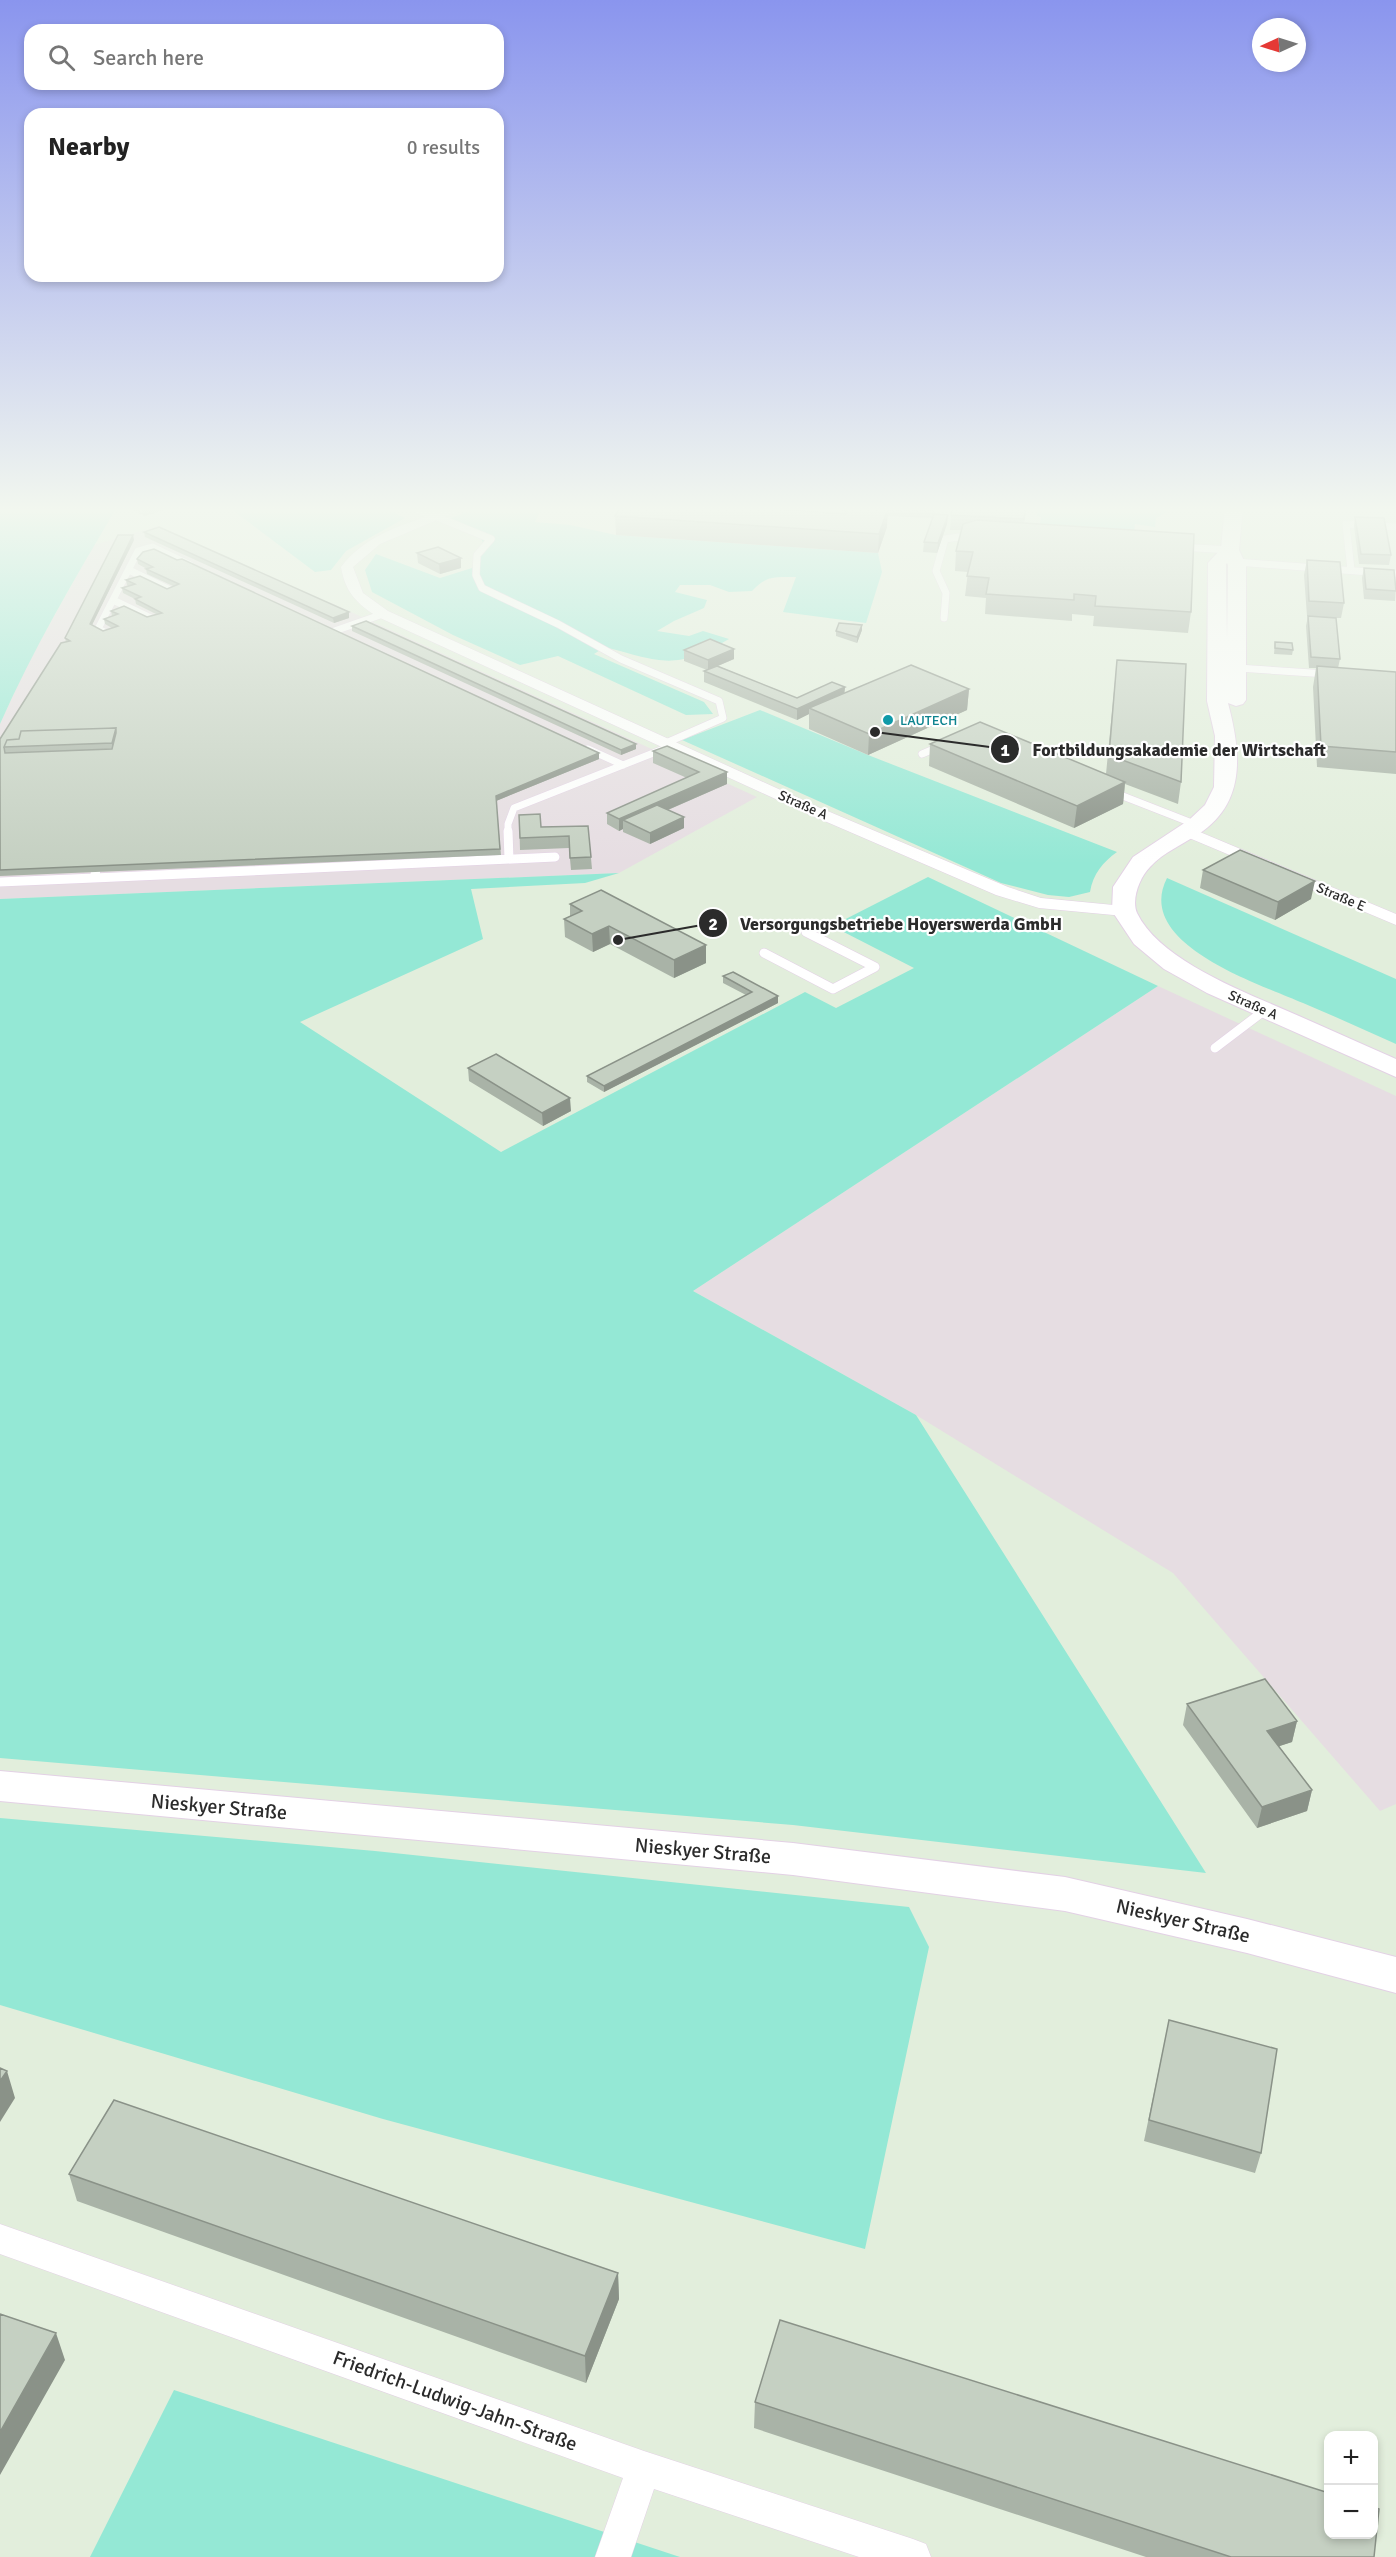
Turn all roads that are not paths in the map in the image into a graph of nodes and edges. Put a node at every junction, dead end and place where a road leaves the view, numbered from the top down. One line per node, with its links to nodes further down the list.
1 (100, 625): 10 (lane)
2 (350, 625): 8 (lane)
3 (408, 625): 16 (street, Straße A)
4 (560, 625): 16 (lane)
5 (1216, 625): 14 (street)
6 (1236, 625): 12 (street)
7 (322, 626): 8 (lane)
8 (333, 631): 9 (lane); 11 (lane)
9 (344, 636)
10 (118, 639)
11 (311, 639)
12 (1238, 668): 13 (lane); 14 (street)
13 (1331, 674)
14 (1226, 736): 21 (street)
15 (949, 742): 18 (lane)
16 (669, 744): 19 (lane); 27 (street, Straße A)
17 (580, 745): 19 (lane)
18 (922, 754)
19 (623, 765): 24 (lane)
20 (1099, 787): 21 (lane)
21 (1192, 829): 27 (street); 28 (street, Straße E)
22 (100, 854): 25 (lane)
23 (555, 857): 24 (lane)
24 (509, 858): 25 (lane)
25 (94, 878): 26 (lane)
26 (0, 882)
27 (1124, 911): 31 (street, Straße A)
28 (1396, 920)
29 (806, 932): 30 (lane)
30 (764, 953)
31 (1265, 1010): 32 (lane); 33 (street, Straße A)
32 (1215, 1048)
33 (1396, 1069)
34 (0, 1786): 35 (street, Nieskyer Straße)
35 (1396, 1975)
36 (0, 2239): 37 (street, Friedrich-Ludwig-Jahn-Straße)
37 (644, 2468): 38 (street); 39 (street, Friedrich-Ludwig-Jahn-Straße)
38 (613, 2557)
39 (913, 2557)

